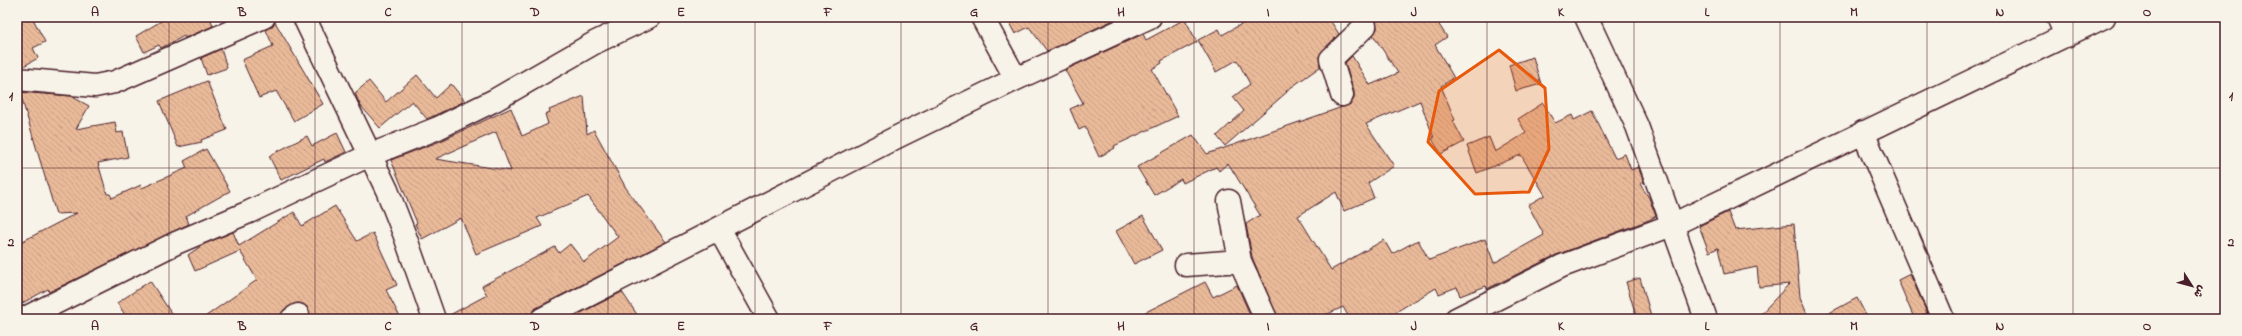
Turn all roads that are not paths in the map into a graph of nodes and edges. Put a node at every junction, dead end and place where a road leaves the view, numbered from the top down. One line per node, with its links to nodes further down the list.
1 (264, 17): 10 (street)
2 (304, 17): 14 (street)
3 (649, 17): 14 (street)
4 (982, 17): 11 (street)
5 (1150, 17): 11 (street)
6 (1363, 17): 12 (street)
7 (1586, 17): 16 (street)
8 (2104, 17): 9 (street)
9 (2062, 26): 13 (street)
10 (17, 79)
11 (1016, 79): 17 (street)
12 (1342, 95)
13 (1863, 132): 16 (street); 27 (street)
14 (370, 155): 20 (street); 21 (street)
15 (1229, 201): 18 (street)
16 (1672, 225): 25 (street); 26 (street)
17 (719, 229): 22 (street); 23 (street)
18 (1240, 261): 19 (street); 24 (street)
19 (1186, 265)
20 (23, 319)
21 (434, 319)
22 (542, 319)
23 (770, 319)
24 (1266, 319)
25 (1456, 319)
26 (1706, 319)
27 (1943, 319)

